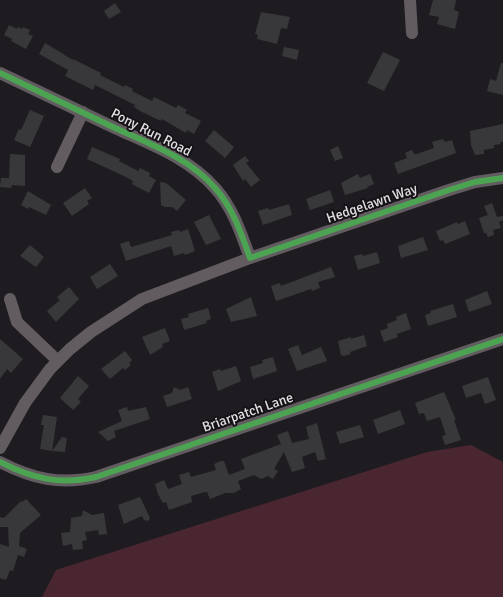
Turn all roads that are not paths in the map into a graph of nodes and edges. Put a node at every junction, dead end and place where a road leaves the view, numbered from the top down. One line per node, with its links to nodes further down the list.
1 (410, 0): 2 (street)
2 (412, 33)
3 (0, 73): 4 (street, Pony Run Road)
4 (83, 112): 5 (street); 7 (street, Pony Run Road)
5 (57, 166)
6 (503, 178): 7 (street, Hedgelawn Way)
7 (250, 258): 10 (street, Hedgelawn Way)
8 (10, 299): 10 (street)
9 (503, 339): 12 (street, Briarpatch Lane)
10 (58, 362): 11 (street, Hedgelawn Way)
11 (0, 448)
12 (0, 462)

